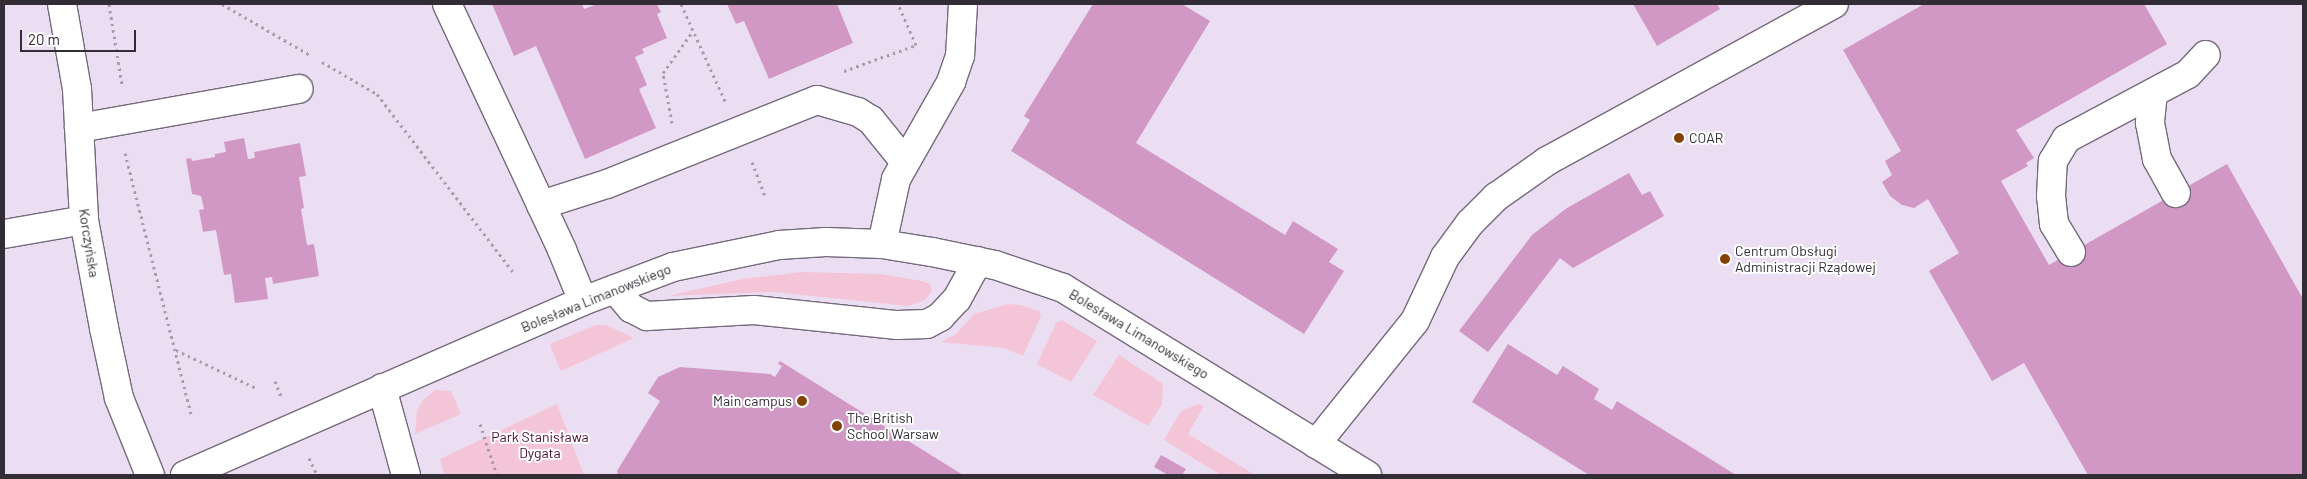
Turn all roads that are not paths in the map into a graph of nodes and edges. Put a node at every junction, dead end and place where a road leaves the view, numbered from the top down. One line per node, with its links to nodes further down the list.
1 (62, 4): 8 (street, Korczyńska)
2 (447, 4): 11 (street)
3 (963, 4): 9 (street)
4 (1834, 4): 20 (street)
5 (2206, 55): 7 (street)
6 (299, 89): 8 (street)
7 (2153, 93): 10 (street); 15 (street)
8 (79, 128): 12 (street, Korczyńska)
9 (905, 162): 11 (street); 14 (street)
10 (2176, 192)
11 (541, 205): 18 (street)
12 (84, 220): 13 (street); 21 (street, Korczyńska)
13 (4, 234)
14 (882, 244): 16 (street, Bolesława Limanowskiego); 17 (street, Bolesława Limanowskiego)
15 (2071, 252)
16 (978, 261): 17 (street); 20 (street, Bolesława Limanowskiego)
17 (615, 289): 18 (street, Bolesława Limanowskiego)
18 (583, 302): 19 (street, Bolesława Limanowskiego)
19 (382, 388): 22 (street, Bolesława Limanowskiego); 23 (street)
20 (1316, 444): 24 (street, Bolesława Limanowskiego)
21 (150, 475)
22 (185, 475)
23 (406, 475)
24 (1366, 475)

